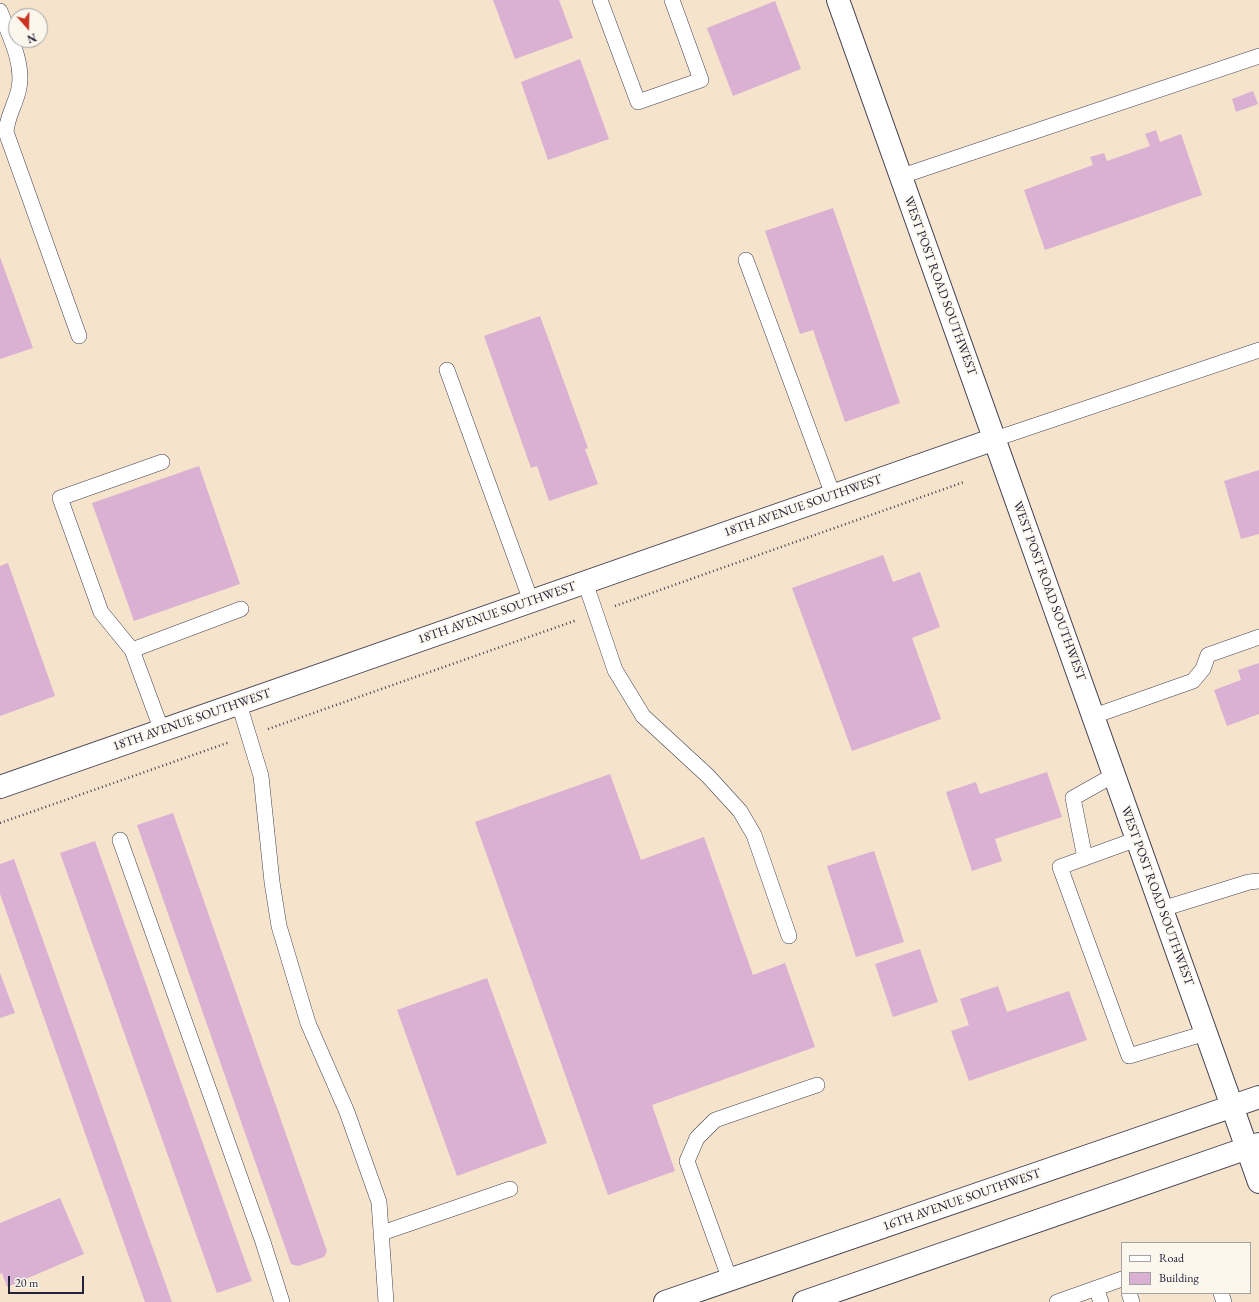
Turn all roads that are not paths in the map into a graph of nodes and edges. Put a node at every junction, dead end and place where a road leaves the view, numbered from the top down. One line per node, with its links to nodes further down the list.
1 (600, 0): 2 (lane)
2 (672, 0)
3 (838, 0): 6 (street, WEST POST ROAD SOUTHWEST)
4 (0, 11): 8 (lane)
5 (1259, 56): 6 (lane)
6 (902, 176): 11 (street, WEST POST ROAD SOUTHWEST)
7 (746, 260): 13 (lane)
8 (79, 336)
9 (1259, 350): 11 (lane)
10 (447, 370): 15 (lane)
11 (995, 439): 13 (street, 18TH AVENUE SOUTHWEST); 20 (street, WEST POST ROAD SOUTHWEST)
12 (162, 462): 18 (lane)
13 (833, 496): 14 (street, 18TH AVENUE SOUTHWEST)
14 (585, 582): 15 (street, 18TH AVENUE SOUTHWEST); 29 (lane)
15 (531, 601): 19 (street, 18TH AVENUE SOUTHWEST)
16 (241, 608): 18 (lane)
17 (1259, 637): 20 (lane)
18 (132, 650): 21 (lane)
19 (239, 704): 21 (street, 18TH AVENUE SOUTHWEST); 37 (lane)
20 (1094, 716): 22 (street, WEST POST ROAD SOUTHWEST)
21 (162, 730): 23 (street, 18TH AVENUE SOUTHWEST)
22 (1114, 775): 24 (street, WEST POST ROAD SOUTHWEST); 26 (lane)
23 (0, 787)
24 (1137, 839): 26 (lane); 28 (street, WEST POST ROAD SOUTHWEST)
25 (120, 840): 42 (lane)
26 (1085, 858): 30 (lane)
27 (1259, 881): 28 (lane)
28 (1162, 909): 30 (street, WEST POST ROAD SOUTHWEST)
29 (789, 936)
30 (1206, 1033): 33 (street, WEST POST ROAD SOUTHWEST)
31 (817, 1085): 38 (lane)
32 (1259, 1097): 33 (street, 16TH AVENUE SOUTHWEST)
33 (1232, 1106): 34 (street, WEST POST ROAD SOUTHWEST); 38 (street, 16TH AVENUE SOUTHWEST)
34 (1253, 1147): 35 (street, WEST POST ROAD SOUTHWEST); 45 (street)
35 (1259, 1182)
36 (510, 1189): 37 (lane)
37 (382, 1233): 43 (lane)
38 (730, 1280): 44 (street, 16TH AVENUE SOUTHWEST)
39 (1121, 1280): 40 (lane)
40 (1099, 1295): 41 (lane)
41 (1064, 1301)
42 (282, 1302)
43 (386, 1302)
44 (665, 1302)
45 (804, 1302)

